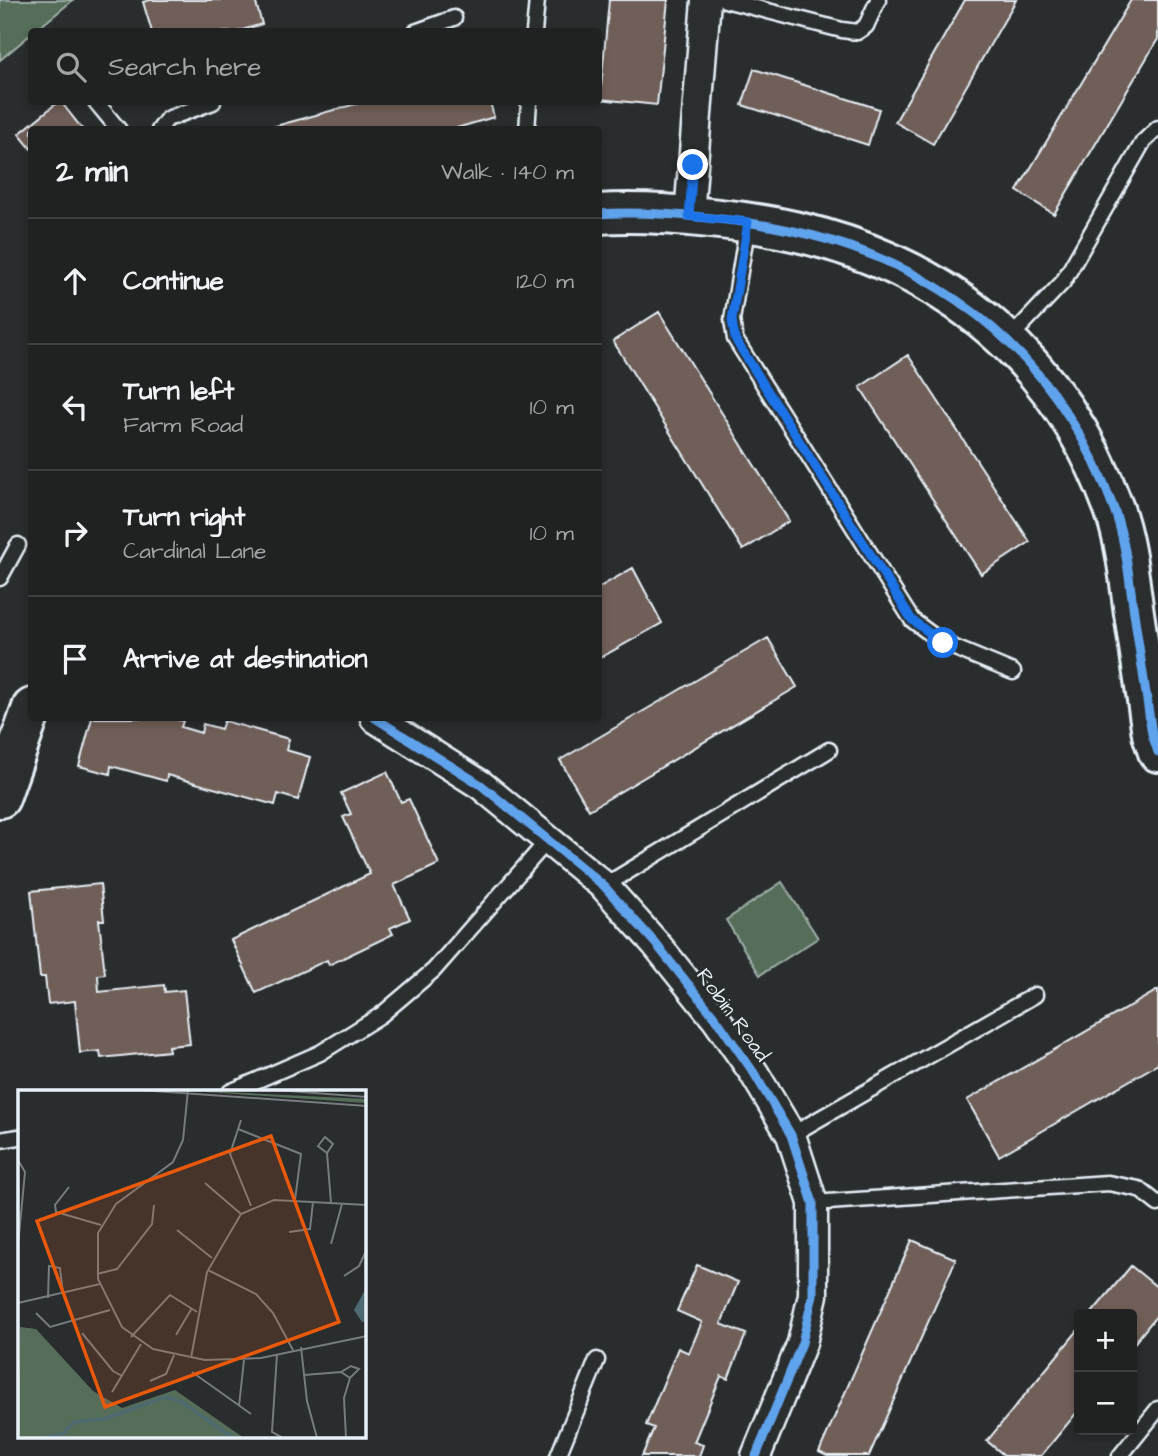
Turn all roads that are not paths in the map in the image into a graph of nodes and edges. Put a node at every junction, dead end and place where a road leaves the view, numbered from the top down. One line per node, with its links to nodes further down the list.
1 (537, 0): 7 (lane)
2 (706, 0): 16 (street)
3 (725, 0): 4 (lane)
4 (878, 0)
5 (454, 18): 6 (lane)
6 (426, 28)
7 (534, 28)
8 (98, 105): 11 (lane)
9 (205, 105): 12 (lane)
10 (529, 105): 13 (lane)
11 (116, 126)
12 (162, 126)
13 (527, 126)
14 (1158, 128): 18 (lane)
15 (602, 214): 16 (street)
16 (689, 216): 17 (street)
17 (748, 222): 18 (street); 21 (lane)
18 (1008, 341): 25 (street)
19 (18, 545): 20 (lane)
20 (0, 578)
21 (1013, 672)
22 (28, 719): 26 (street)
23 (380, 721): 27 (street, Robin Road)
24 (829, 750): 28 (lane)
25 (1158, 752)
26 (0, 798)
27 (549, 839): 28 (street, Robin Road); 30 (lane)
28 (604, 886): 31 (street, Robin Road)
29 (1035, 995): 31 (lane)
30 (235, 1090)
31 (791, 1135): 34 (street, Robin Road)
32 (18, 1138): 33 (lane)
33 (0, 1140)
34 (813, 1203): 35 (lane); 39 (street, Robin Road)
35 (1158, 1204)
36 (597, 1360): 38 (lane)
37 (1158, 1409): 40 (lane)
38 (558, 1456)
39 (756, 1456)
40 (1120, 1456)

